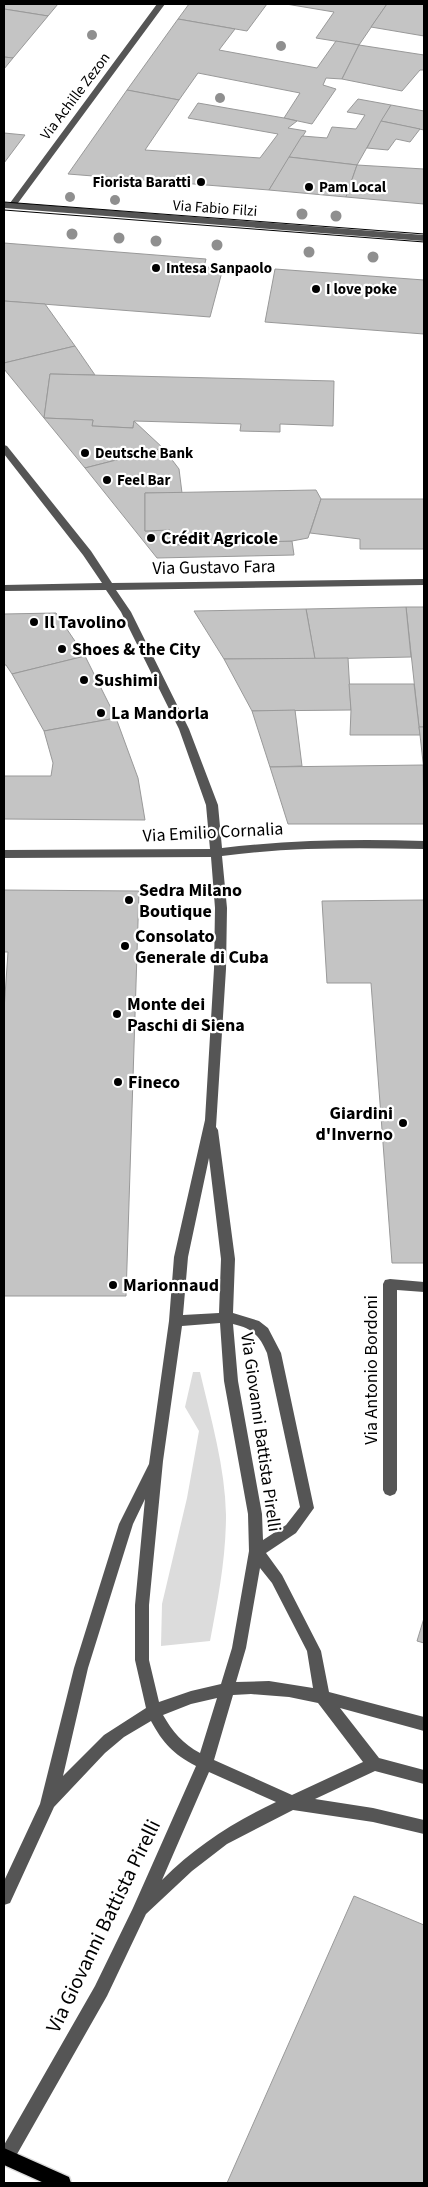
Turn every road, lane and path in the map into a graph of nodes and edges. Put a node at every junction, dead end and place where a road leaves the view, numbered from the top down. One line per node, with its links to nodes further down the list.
1 (161, 4): 2 (street, Via Achille Zezon)
2 (8, 205): 3 (street, Via Fabio Filzi)
3 (424, 238)
4 (4, 448): 6 (street, Via Giovanni Battista Pirelli)
5 (424, 582): 6 (street, Via Gustavo Fara)
6 (110, 587): 7 (street, Via Gustavo Fara); 9 (street, Via Giovanni Battista Pirelli)
7 (4, 588)
8 (424, 845): 9 (street, Via Emilio Cornalia)
9 (216, 853): 10 (street, Via Emilio Cornalia); 11 (street, Via Giovanni Battista Pirelli)
10 (4, 854)
11 (211, 1120): 13 (street, Via Giovanni Battista Pirelli); 14 (street, Via Giovanni Battista Pirelli)
12 (424, 1287): 16 (street, Via Antonio Bordoni)
13 (226, 1318): 14 (street, Via Giovanni Battista Pirelli); 17 (street, Via Giovanni Battista Pirelli); 17 (street, Via Giovanni Battista Pirelli)
14 (176, 1321): 15 (street, Via Giovanni Battista Pirelli)
15 (156, 1461): 20 (street, Via Giovanni Battista Pirelli); 26 (street, Via Giovanni Battista Pirelli)
16 (390, 1490)
17 (256, 1552): 18 (street, Via Giovanni Battista Pirelli); 19 (street)
18 (227, 1690): 19 (street); 20 (street, Via Giovanni Battista Pirelli); 22 (street, Via Giovanni Battista Pirelli)
19 (322, 1696): 21 (street); 23 (street)
20 (154, 1712): 22 (street, Via Giovanni Battista Pirelli); 26 (street, Via Giovanni Battista Pirelli)
21 (424, 1724)
22 (205, 1763): 25 (street); 29 (street, Via Giovanni Battista Pirelli)
23 (374, 1764): 24 (street); 25 (street)
24 (424, 1777)
25 (294, 1803): 27 (street); 29 (street)
26 (48, 1804): 28 (street, Via Giovanni Battista Pirelli)
27 (424, 1827)
28 (4, 1898)
29 (138, 1913): 30 (street, Via Giovanni Battista Pirelli)
30 (4, 2158): 31 (main road)
31 (63, 2183)

